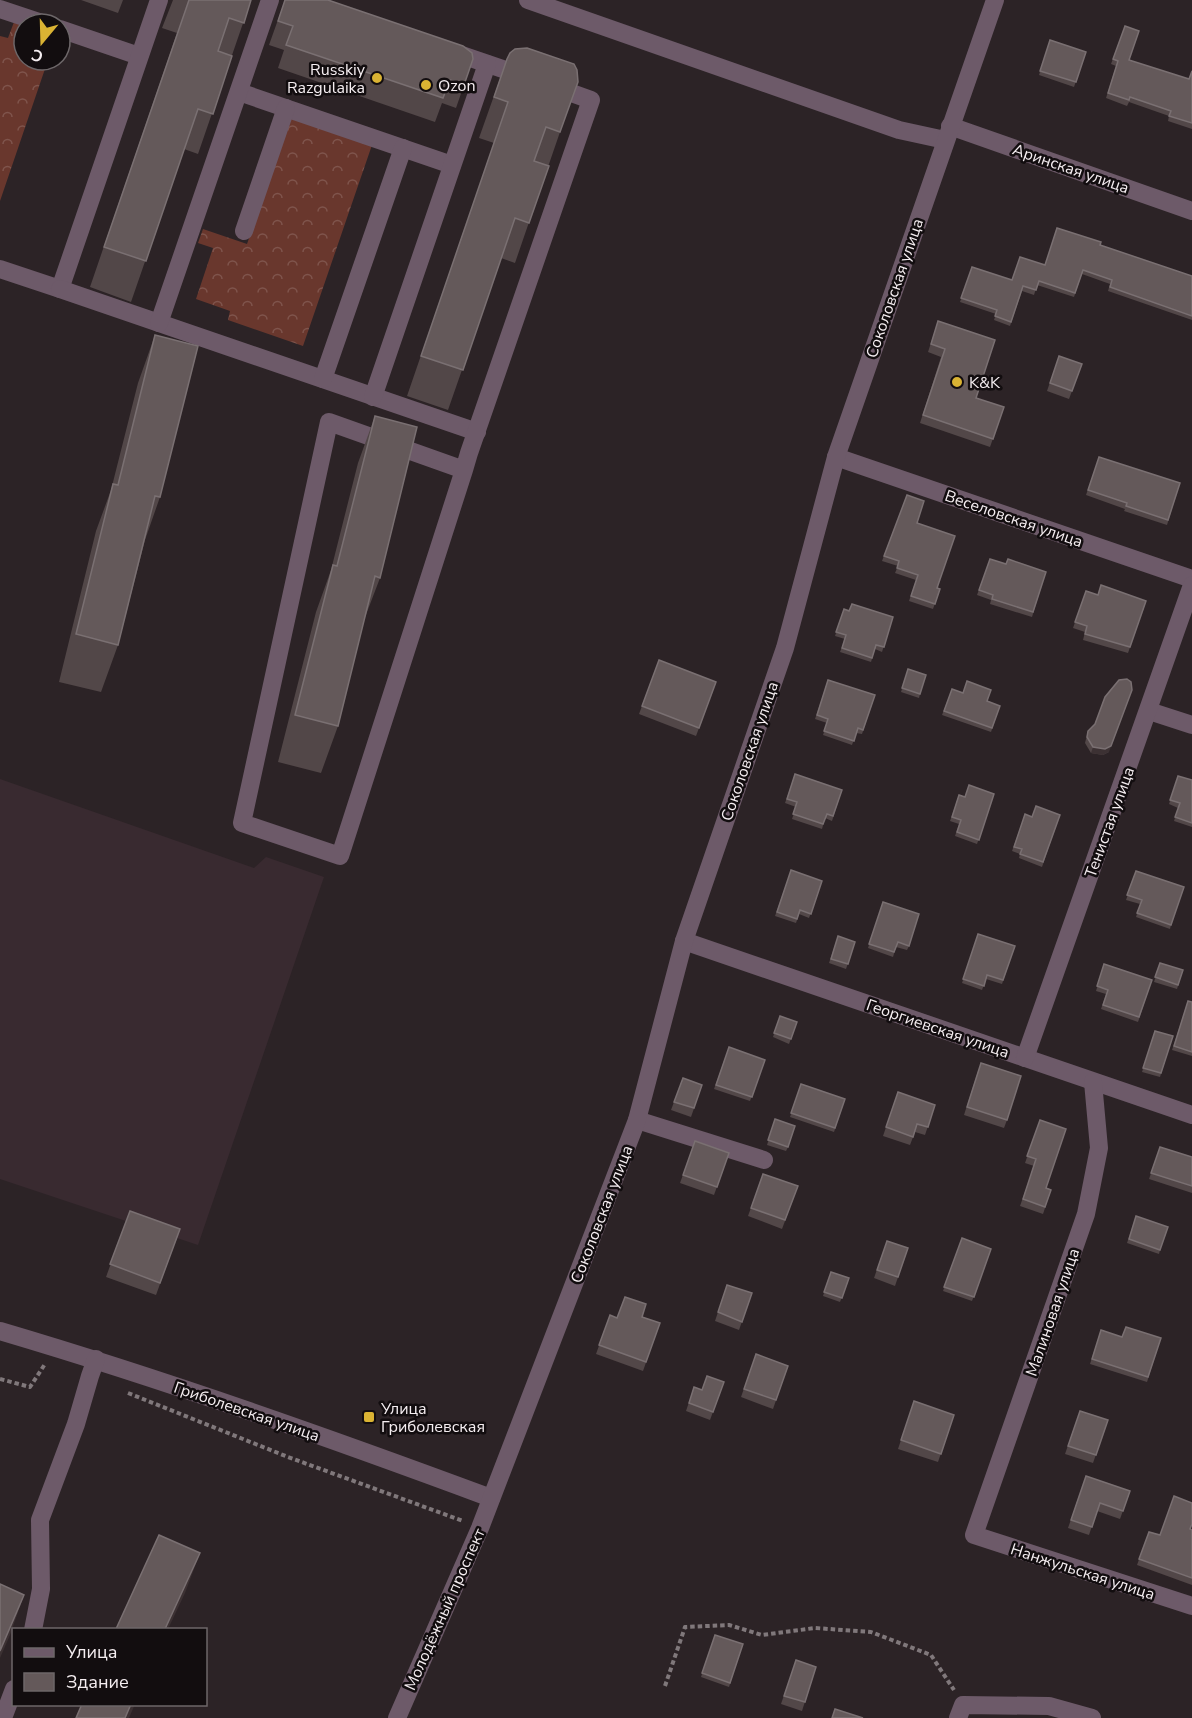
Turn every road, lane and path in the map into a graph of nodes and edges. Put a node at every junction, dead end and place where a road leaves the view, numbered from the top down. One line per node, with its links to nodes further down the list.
1 (159, 0): 7 (street)
2 (270, 0): 9 (street)
3 (528, 0): 11 (street, Аринская улица)
4 (995, 0): 11 (street, Соколовская улица)
5 (72, 33): 7 (street)
6 (432, 45): 8 (street)
7 (139, 56): 17 (street)
8 (487, 64): 13 (street); 21 (street)
9 (239, 92): 10 (street); 18 (street)
10 (286, 108): 12 (street); 15 (street)
11 (948, 133): 14 (street, Аринская улица); 22 (street, Соколовская улица)
12 (403, 148): 13 (street); 19 (street)
13 (452, 165): 20 (street)
14 (1192, 211)
15 (244, 231)
16 (0, 269): 17 (street)
17 (60, 289): 18 (street)
18 (159, 323): 19 (street)
19 (323, 380): 20 (street)
20 (373, 397): 21 (street)
21 (477, 432): 23 (street)
22 (836, 457): 24 (street, Веселовская улица); 28 (street, Соколовская улица)
23 (464, 470): 23 (street)
24 (1192, 579)
25 (1192, 585): 26 (street, Тенистая улица)
26 (1149, 711): 27 (street); 29 (street, Тенистая улица)
27 (1192, 725)
28 (684, 941): 29 (street, Георгиевская улица); 32 (street, Соколовская улица)
29 (1025, 1058): 30 (street, Георгиевская улица)
30 (1093, 1082): 31 (street, Георгиевская улица); 41 (street, Малиновая улица)
31 (1192, 1115)
32 (637, 1120): 33 (street); 39 (street, Соколовская улица)
33 (764, 1160)
34 (0, 1331): 35 (street, Гриболевская улица)
35 (96, 1359): 39 (street, Гриболевская улица); 43 (street)
36 (34, 1360): 37 (path)
37 (0, 1379)
38 (122, 1390): 40 (path)
39 (491, 1498): 40 (street, Молодёжный проспект)
40 (480, 1528): 48 (street, Молодёжный проспект)
41 (974, 1535): 42 (street, Нанжульская улица)
42 (1192, 1606)
43 (33, 1628)
44 (665, 1686): 46 (path)
45 (12, 1694): 47 (street)
46 (961, 1711): 49 (street)
47 (3, 1718)
48 (397, 1718)
49 (1092, 1718)

